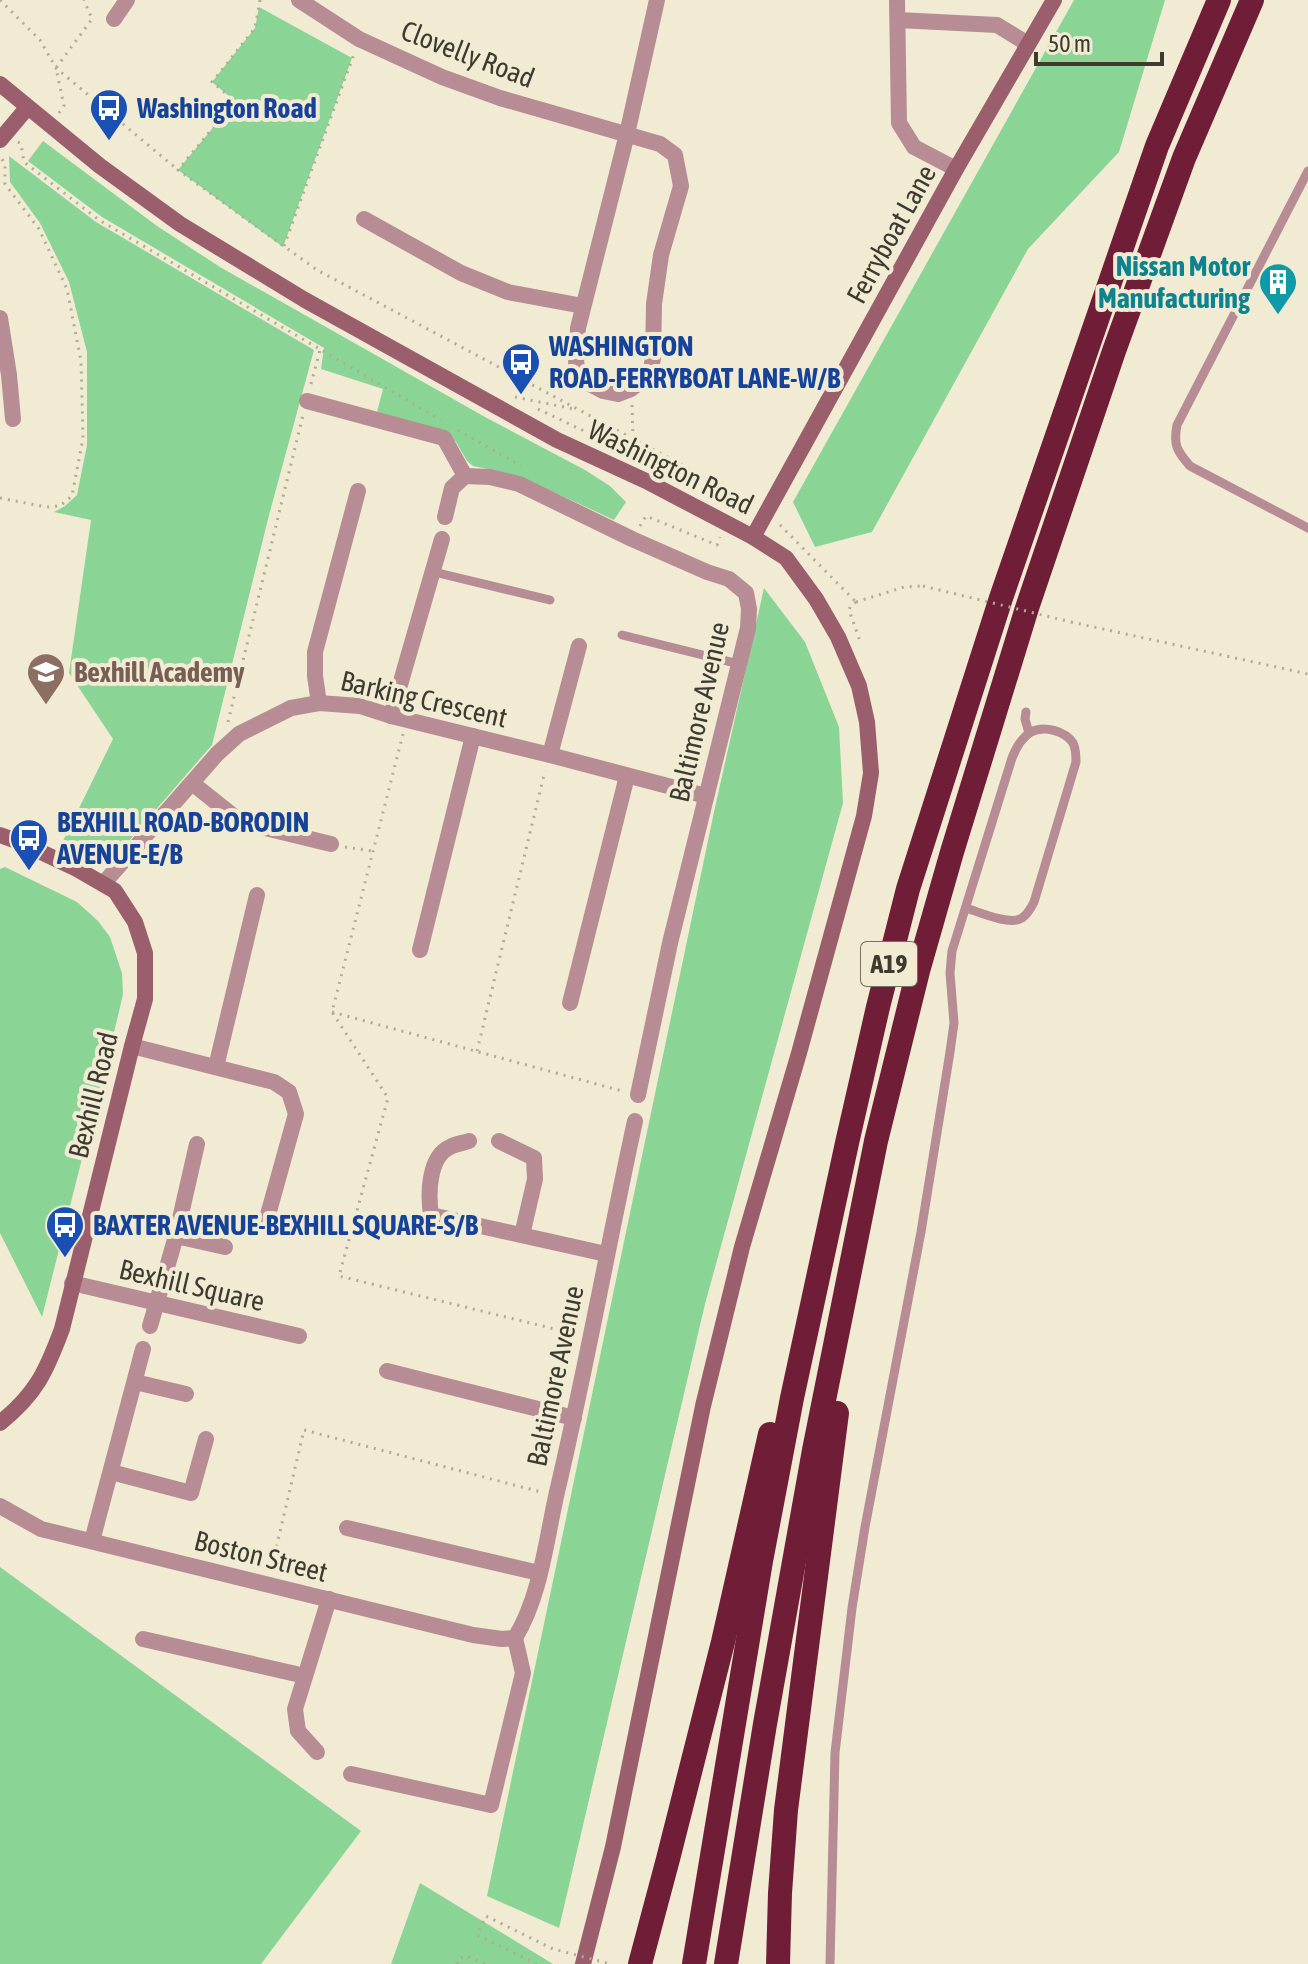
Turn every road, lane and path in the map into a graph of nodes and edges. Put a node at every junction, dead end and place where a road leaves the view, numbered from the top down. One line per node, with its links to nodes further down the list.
1 (0, 0): 15 (path)
2 (84, 0): 15 (path)
3 (127, 0): 11 (street)
4 (260, 0): 22 (path)
5 (657, 0): 19 (street)
6 (897, 0): 12 (street)
7 (1054, 0): 14 (street, Ferryboat Lane)
8 (1219, 0): 86 (highway, A19)
9 (1252, 0): 80 (highway, A19)
10 (309, 2): 13 (street, Clovelly Road)
11 (114, 19)
12 (898, 20): 14 (street); 21 (street)
13 (359, 39): 19 (street, Clovelly Road); 25 (path)
14 (1028, 44): 21 (street, Ferryboat Lane)
15 (56, 68): 18 (path); 22 (path)
16 (0, 84): 17 (street, Washington Road)
17 (27, 108): 18 (street, Washington Road); 20 (street)
18 (51, 127): 43 (street, Washington Road)
19 (627, 134): 26 (street); 30 (street, Clovelly Road)
20 (7, 137): 28 (path); 40 (path)
21 (956, 169): 41 (street, Ferryboat Lane)
22 (178, 170): 25 (path)
23 (1308, 171): 45 (lane)
24 (364, 219): 26 (street)
25 (283, 247): 33 (path)
26 (583, 306): 30 (street)
27 (0, 318): 29 (street)
28 (320, 350): 32 (path); 36 (path)
29 (5, 375): 34 (street)
30 (631, 389): 35 (path)
31 (511, 396): 33 (path)
32 (307, 401): 38 (street); 59 (path)
33 (581, 410): 35 (path)
34 (13, 419)
35 (633, 438): 37 (path); 41 (path)
36 (520, 466)
37 (668, 470)
38 (465, 476): 42 (street); 52 (street, Baltimore Avenue)
39 (358, 491): 54 (street)
40 (0, 498)
41 (768, 510): 46 (street, Ferryboat Lane); 53 (path, bridge)
42 (445, 517)
43 (725, 523): 44 (path); 46 (street, Washington Road)
44 (638, 528)
45 (1308, 528)
46 (753, 537): 116 (street, Washington Road)
47 (442, 539): 48 (street)
48 (434, 572): 49 (lane); 56 (street)
49 (550, 600)
50 (622, 635): 52 (lane)
51 (579, 646): 60 (street)
52 (739, 664): 63 (street, Baltimore Avenue)
53 (1308, 674)
54 (319, 703): 56 (street, Barking Crescent); 59 (street, Barking Crescent)
55 (1026, 712): 57 (lane)
56 (399, 717): 58 (street, Barking Crescent); 66 (path)
57 (1029, 733): 69 (lane); 69 (lane)
58 (473, 736): 60 (street, Barking Crescent); 70 (street)
59 (222, 749): 62 (street, Barking Crescent)
60 (550, 755): 61 (street, Barking Crescent); 74 (path)
61 (627, 776): 63 (street, Barking Crescent); 71 (street)
62 (192, 783): 65 (street); 67 (street, Barking Crescent)
63 (706, 796): 76 (street, Baltimore Avenue)
64 (0, 835): 67 (street, Bexhill Road)
65 (331, 844): 66 (path)
66 (373, 851): 72 (path)
67 (103, 884): 73 (street, Bexhill Road)
68 (257, 895): 75 (street)
69 (966, 908): 122 (lane)
70 (420, 950)
71 (570, 1003)
72 (332, 1012): 74 (path); 92 (path)
73 (132, 1046): 75 (street); 88 (street, Bexhill Road)
74 (477, 1051): 76 (path)
75 (216, 1067): 82 (street)
76 (638, 1095)
77 (635, 1121): 87 (street, Baltimore Avenue)
78 (469, 1141): 83 (street)
79 (499, 1141): 83 (street)
80 (876, 1141): 120 (highway, A19); 121 (highway)
81 (197, 1144): 84 (street)
82 (266, 1222)
83 (522, 1235): 87 (street)
84 (176, 1236): 85 (street); 89 (street)
85 (225, 1247)
86 (824, 1250): 118 (highway); 119 (highway, A19)
87 (606, 1254): 92 (street, Baltimore Avenue)
88 (72, 1283): 89 (street, Bexhill Square); 98 (street, Bexhill Road)
89 (156, 1303): 90 (street); 91 (street, Bexhill Square)
90 (150, 1326)
91 (299, 1336)
92 (590, 1338): 97 (street, Baltimore Avenue)
93 (143, 1349): 95 (street)
94 (387, 1371): 97 (street)
95 (135, 1382): 96 (street); 100 (street)
96 (186, 1394)
97 (574, 1418): 101 (street, Baltimore Avenue)
98 (0, 1423)
99 (206, 1439): 100 (street)
100 (111, 1472): 104 (street)
101 (556, 1496): 105 (street, Baltimore Avenue); 106 (path)
102 (0, 1506): 104 (street, Boston Street)
103 (347, 1528): 105 (street)
104 (92, 1541): 106 (street, Boston Street)
105 (539, 1573): 108 (street, Baltimore Avenue)
106 (267, 1584): 107 (street, Boston Street)
107 (329, 1599): 108 (street, Boston Street); 110 (street)
108 (515, 1638): 112 (street)
109 (143, 1639): 110 (street)
110 (305, 1676): 111 (street)
111 (317, 1752)
112 (351, 1774)
113 (457, 1964): 114 (path)
114 (486, 1964)
115 (537, 1964): 117 (path, bridge)
116 (583, 1964)
117 (611, 1964)
118 (640, 1964)
119 (694, 1964)
120 (726, 1964)
121 (778, 1964)
122 (830, 1964)

